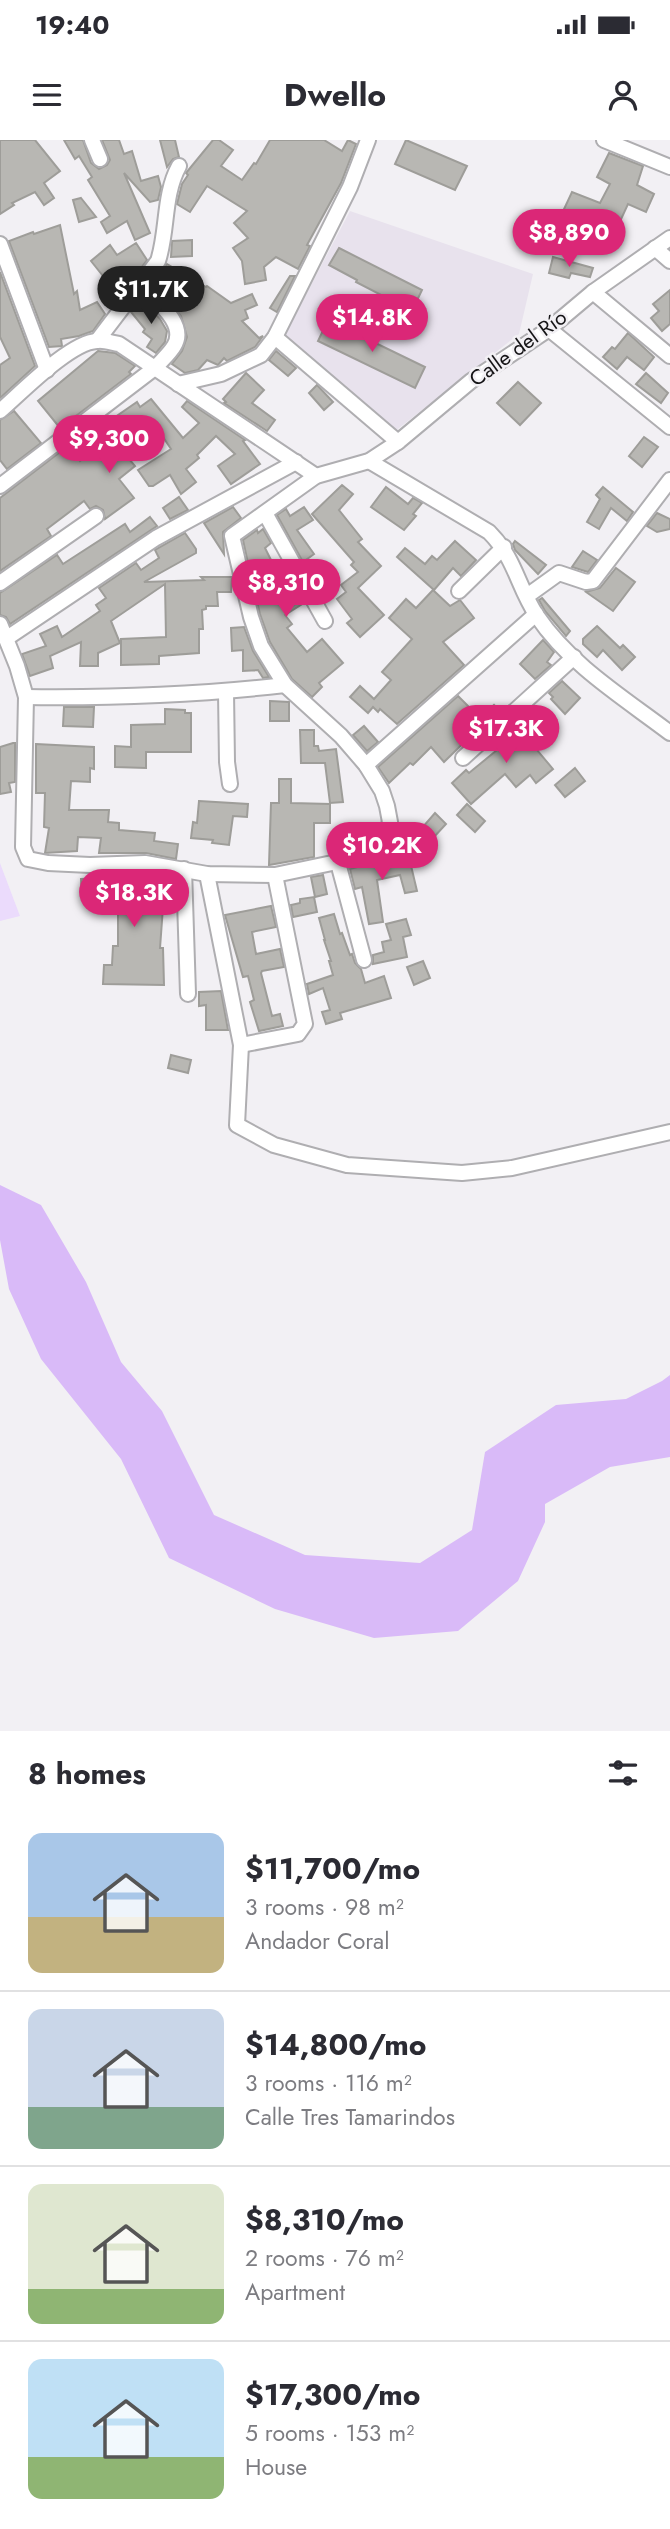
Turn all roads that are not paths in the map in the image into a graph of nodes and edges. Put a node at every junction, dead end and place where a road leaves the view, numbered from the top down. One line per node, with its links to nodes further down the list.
1 (92, 140): 5 (street)
2 (368, 140): 15 (street)
3 (604, 140): 4 (street)
4 (637, 147): 7 (street)
5 (100, 159)
6 (179, 166): 12 (street)
7 (670, 167)
8 (670, 238): 10 (street, Calle del Río)
9 (0, 244): 19 (street)
10 (655, 248): 11 (street); 13 (street, Calle del Río)
11 (670, 261)
12 (142, 286): 16 (street); 18 (street)
13 (593, 292): 14 (street, Calle del Río); 17 (street)
14 (549, 328): 22 (street); 23 (street, Calle del Río)
15 (275, 337): 20 (street); 23 (street)
16 (97, 341): 18 (street); 19 (street)
17 (670, 356)
18 (156, 367): 20 (street); 27 (street)
19 (47, 370): 21 (street)
20 (178, 384): 25 (street)
21 (0, 411)
22 (670, 427)
23 (398, 442): 24 (street, Calle del Río)
24 (369, 461): 26 (street, Calle del Río); 31 (street)
25 (296, 462): 26 (street); 38 (street)
26 (317, 476): 29 (street, Calle del Río)
27 (3, 478)
28 (670, 480): 34 (street)
29 (265, 513): 36 (street); 40 (street, Calle del Río)
30 (96, 516): 32 (street)
31 (504, 547): 33 (street); 34 (street)
32 (0, 583)
33 (459, 591)
34 (527, 596): 35 (street)
35 (536, 614): 39 (street); 45 (street)
36 (324, 621)
37 (0, 624): 38 (street)
38 (7, 638): 42 (street)
39 (573, 657): 43 (street); 44 (street)
40 (285, 685): 41 (street); 45 (street)
41 (226, 692): 42 (street); 46 (street)
42 (26, 697): 48 (street)
43 (670, 733)
44 (463, 758)
45 (366, 765): 47 (street)
46 (230, 784)
47 (338, 863): 50 (street); 51 (street)
48 (184, 869): 49 (street); 52 (street)
49 (206, 874): 50 (street); 53 (street)
50 (275, 875): 53 (street)
51 (364, 960)
52 (188, 994)
53 (242, 1045): 54 (street)
54 (670, 1132)

